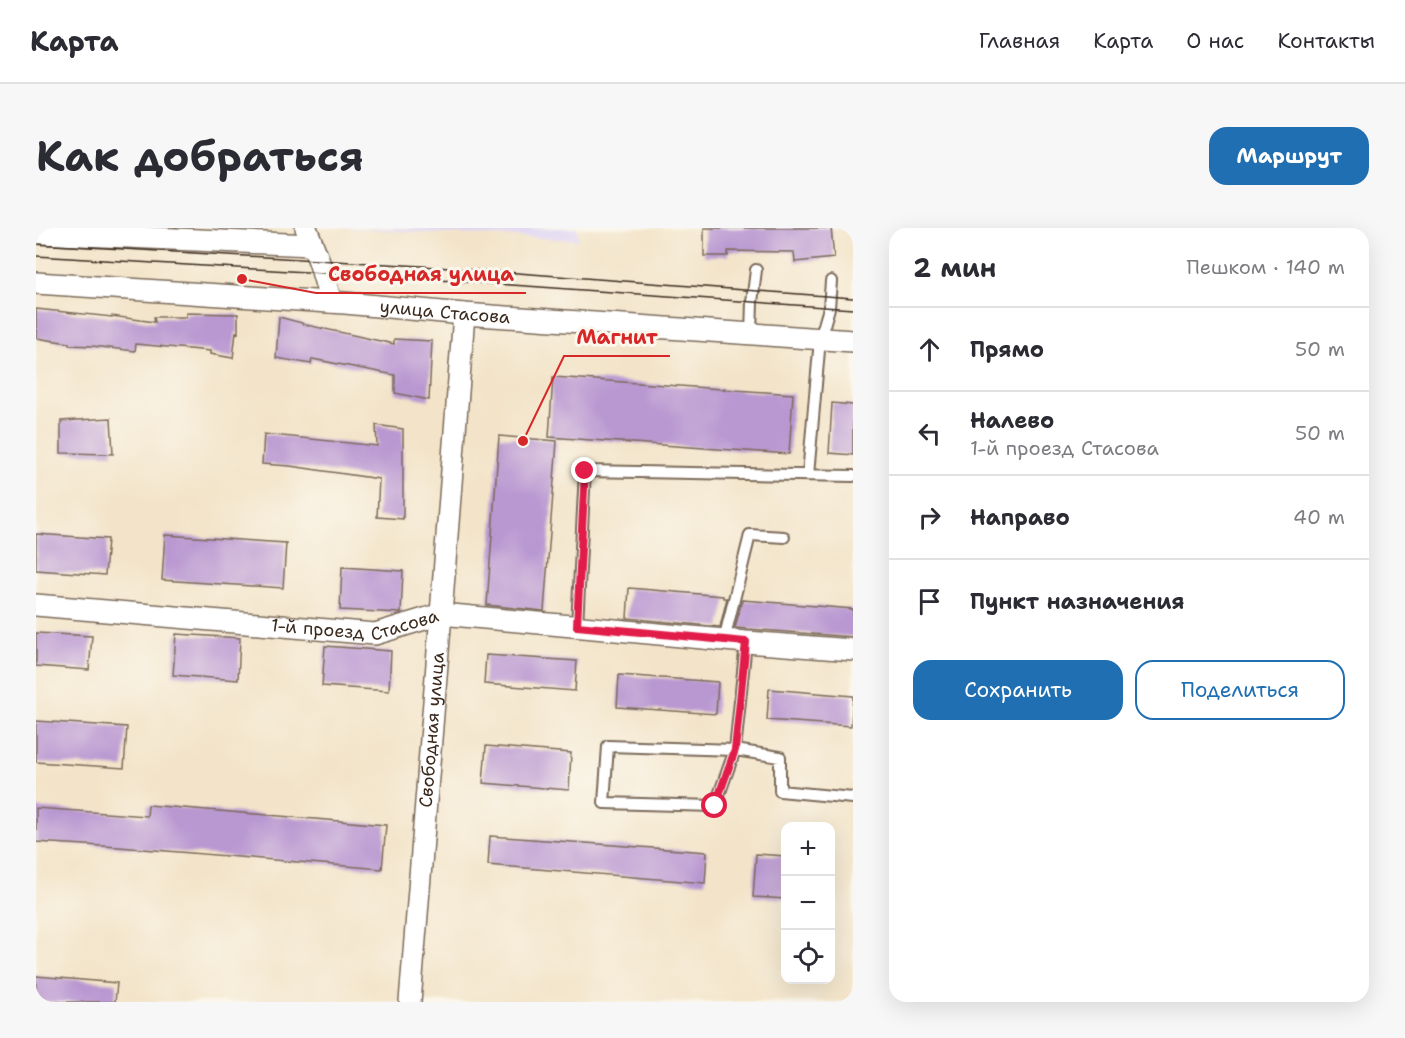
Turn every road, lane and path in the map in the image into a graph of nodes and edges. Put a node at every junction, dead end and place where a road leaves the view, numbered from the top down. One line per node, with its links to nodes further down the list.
1 (85, 232): 2 (street); 3 (street)
2 (36, 233)
3 (309, 236): 7 (street)
4 (756, 270): 9 (lane)
5 (831, 281): 10 (lane)
6 (36, 283): 7 (street, улица Стасова)
7 (331, 302): 8 (street, улица Стасова)
8 (464, 314): 9 (street, улица Стасова); 16 (street, Свободная улица)
9 (751, 334): 10 (street, улица Стасова)
10 (820, 339): 11 (street, улица Стасова); 12 (lane)
11 (853, 341)
12 (807, 475): 13 (lane); 17 (lane)
13 (853, 476)
14 (784, 537): 18 (lane)
15 (36, 605): 16 (street, 1-й проезд Стасова)
16 (441, 614): 17 (street, 1-й проезд Стасова); 23 (street, Свободная улица)
17 (577, 626): 18 (street, 1-й проезд Стасова)
18 (724, 640): 19 (street, 1-й проезд Стасова)
19 (746, 642): 20 (street, 1-й проезд Стасова); 21 (lane)
20 (853, 650)
21 (735, 750): 21 (lane); 22 (lane)
22 (853, 798)
23 (410, 1002)

